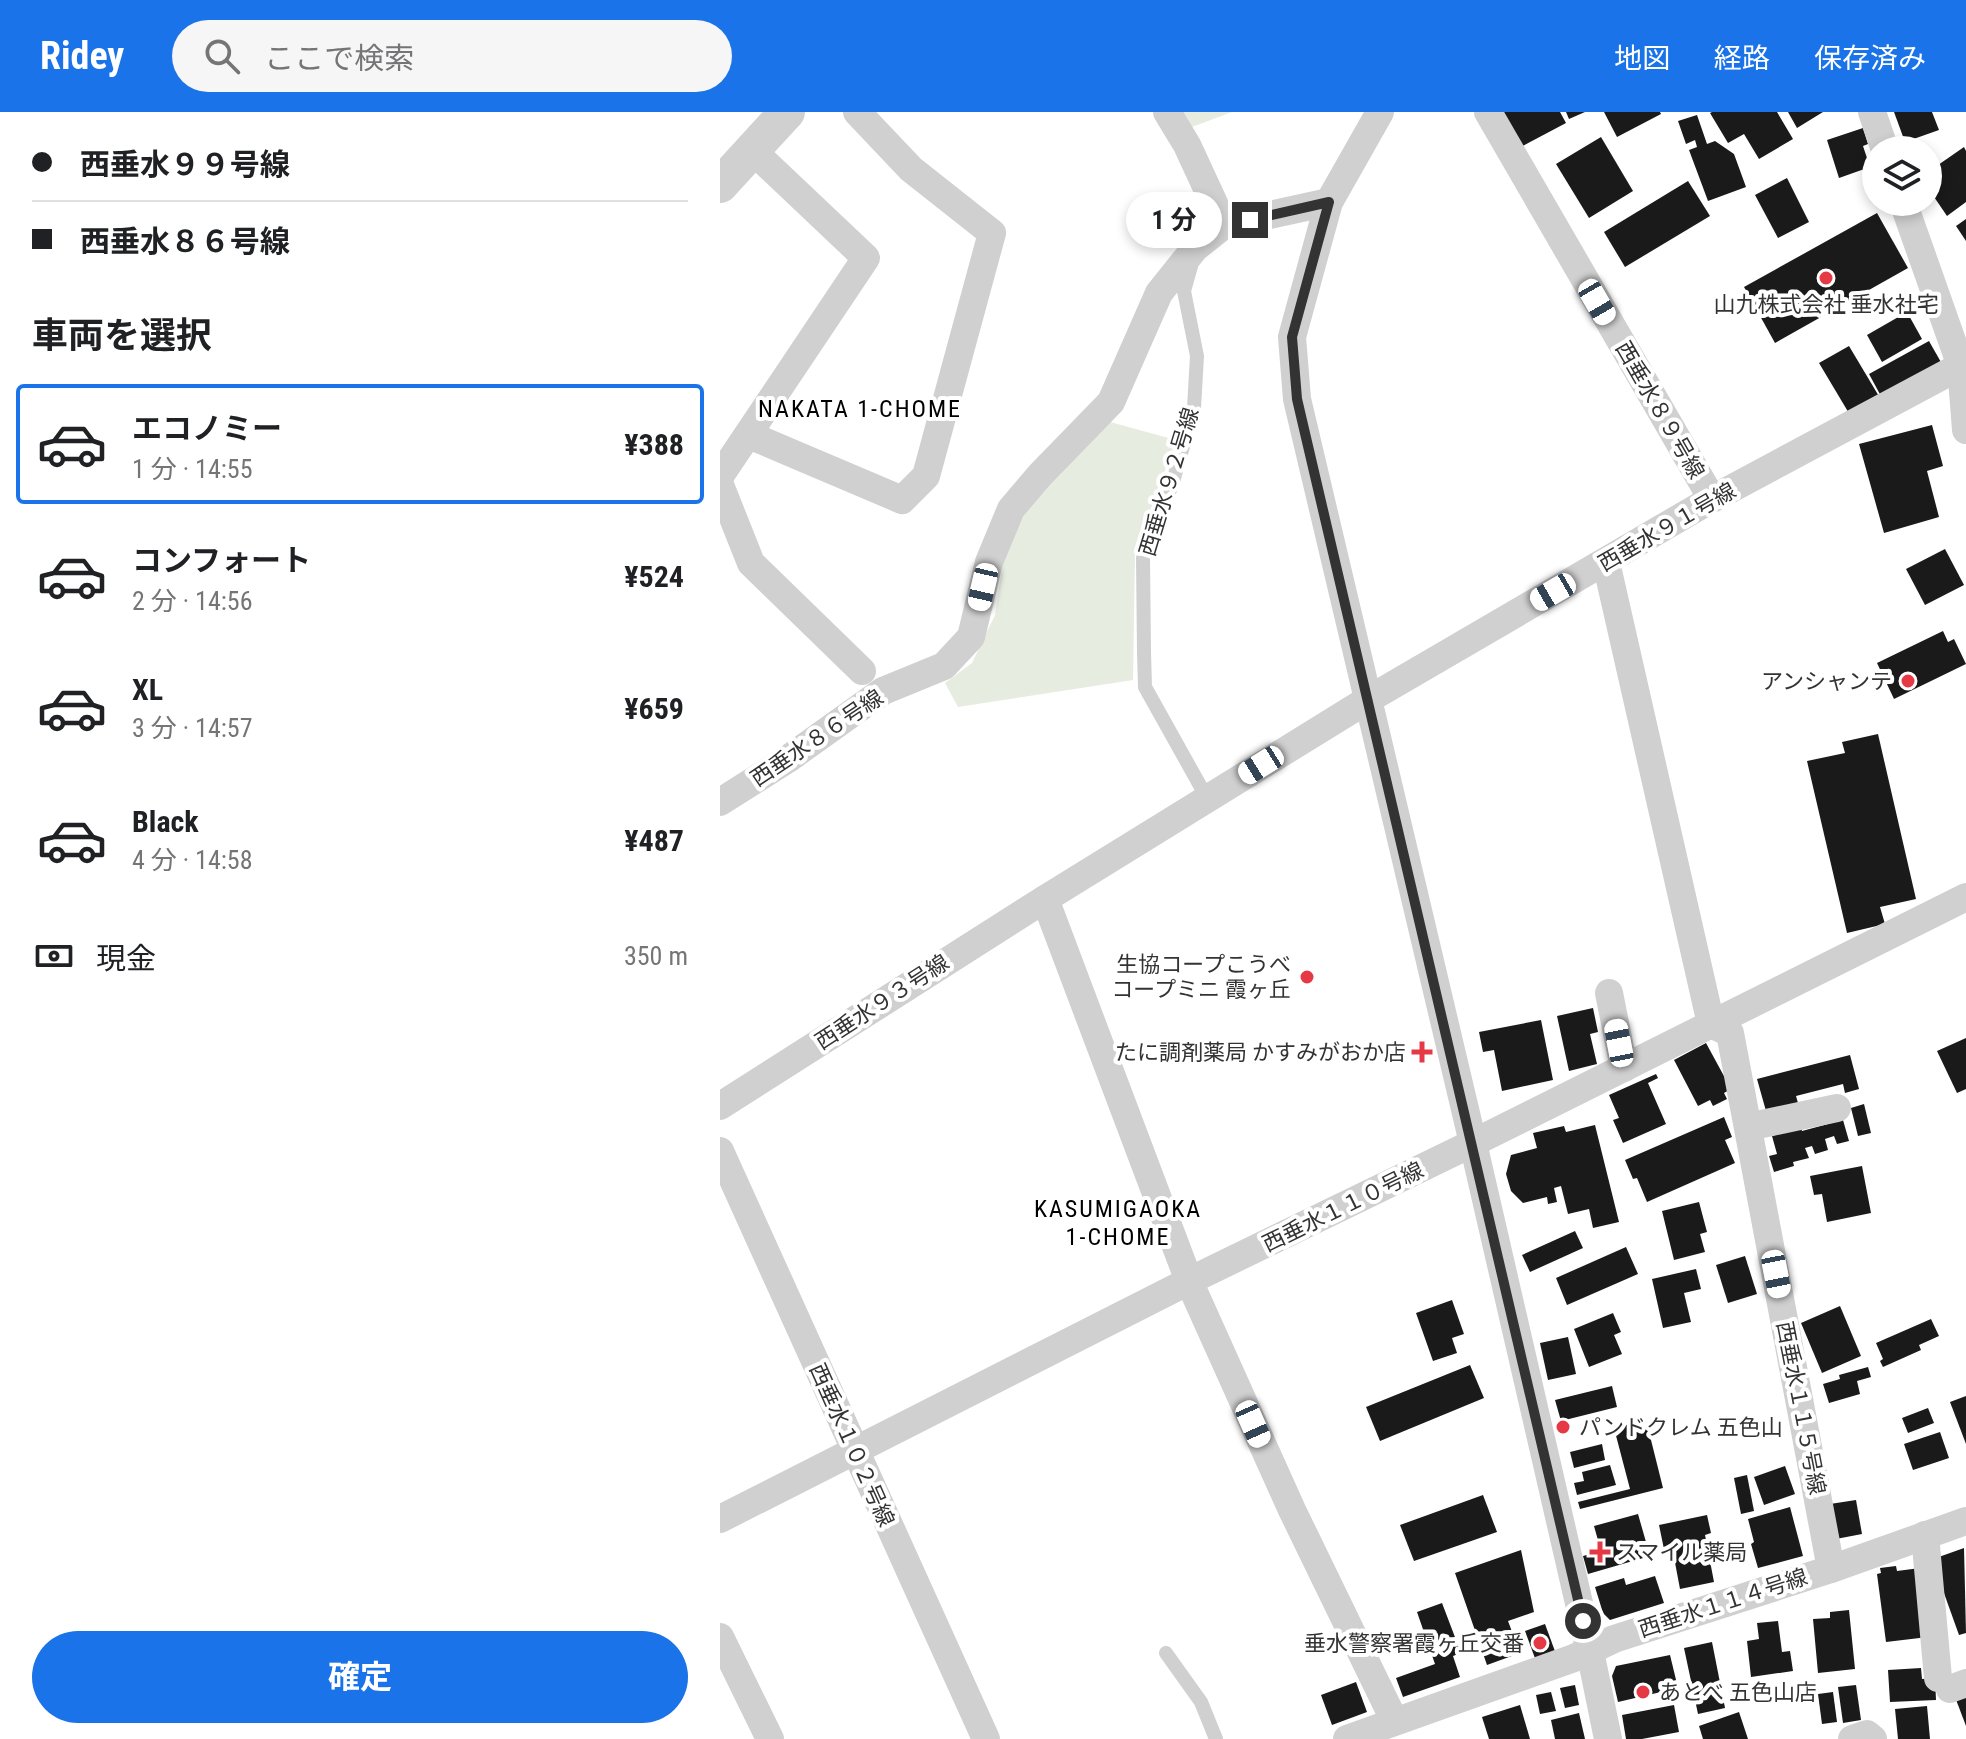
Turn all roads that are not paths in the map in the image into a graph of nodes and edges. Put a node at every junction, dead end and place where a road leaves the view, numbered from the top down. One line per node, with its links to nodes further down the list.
1 (787, 112): 8 (street)
2 (857, 112): 16 (street)
3 (1167, 112): 12 (street)
4 (1488, 112): 19 (street, 西垂水８９号線)
5 (1872, 112): 7 (street)
6 (1382, 116): 10 (street)
7 (1880, 136)
8 (752, 150): 9 (street); 16 (street)
9 (720, 185)
10 (1329, 202): 12 (street, 西垂水８６号線); 22 (street)
11 (1908, 216): 14 (street)
12 (1224, 225): 13 (street, 西垂水８６号線)
13 (1195, 248): 23 (street, 西垂水８６号線); 25 (lane, 西垂水９２号線)
14 (1964, 365): 15 (street); 19 (street, 西垂水９１号線)
15 (1966, 430)
16 (749, 435): 17 (street)
17 (720, 476)
18 (720, 485): 21 (street)
19 (1712, 499): 20 (street, 西垂水９１号線)
20 (1606, 562): 22 (street, 西垂水９１号線); 30 (street)
21 (862, 671)
22 (1369, 699): 25 (street, 西垂水９１号線); 35 (street)
23 (788, 759): 24 (street); 26 (street, 西垂水８６号線)
24 (720, 783)
25 (1207, 798): 28 (street, 西垂水９１号線)
26 (720, 802)
27 (1966, 897): 30 (street, 西垂水１１０号線)
28 (1045, 899): 32 (street, 西垂水９３号線); 37 (street)
29 (1609, 993): 31 (street)
30 (1711, 1024): 31 (street, 西垂水１１０号線); 34 (street, 西垂水１１５号線)
31 (1624, 1068): 35 (street, 西垂水１１０号線)
32 (720, 1106)
33 (1837, 1108): 34 (street)
34 (1748, 1127): 42 (street, 西垂水１１５号線)
35 (1473, 1143): 37 (street, 西垂水１１０号線); 44 (street)
36 (720, 1151): 38 (street, 西垂水１０２号線)
37 (1189, 1281): 38 (street, 西垂水１１０号線); 47 (street)
38 (855, 1451): 39 (street, 西垂水１１０号線); 50 (street, 西垂水１０２号線)
39 (723, 1510)
40 (1966, 1521): 41 (street, 西垂水１１４号線)
41 (1925, 1535): 42 (street, 西垂水１１４号線); 46 (street)
42 (1831, 1569): 44 (street, 西垂水１１４号線)
43 (720, 1637): 49 (street)
44 (1590, 1651): 47 (street, 西垂水１１４号線); 52 (street)
45 (1166, 1653): 51 (lane)
46 (1951, 1684)
47 (1394, 1720): 48 (street, 西垂水１１４号線)
48 (1358, 1737)
49 (770, 1739)
50 (986, 1739)
51 (1216, 1739)
52 (1608, 1739)
53 (1852, 1739): 54 (street)
54 (1873, 1739)

